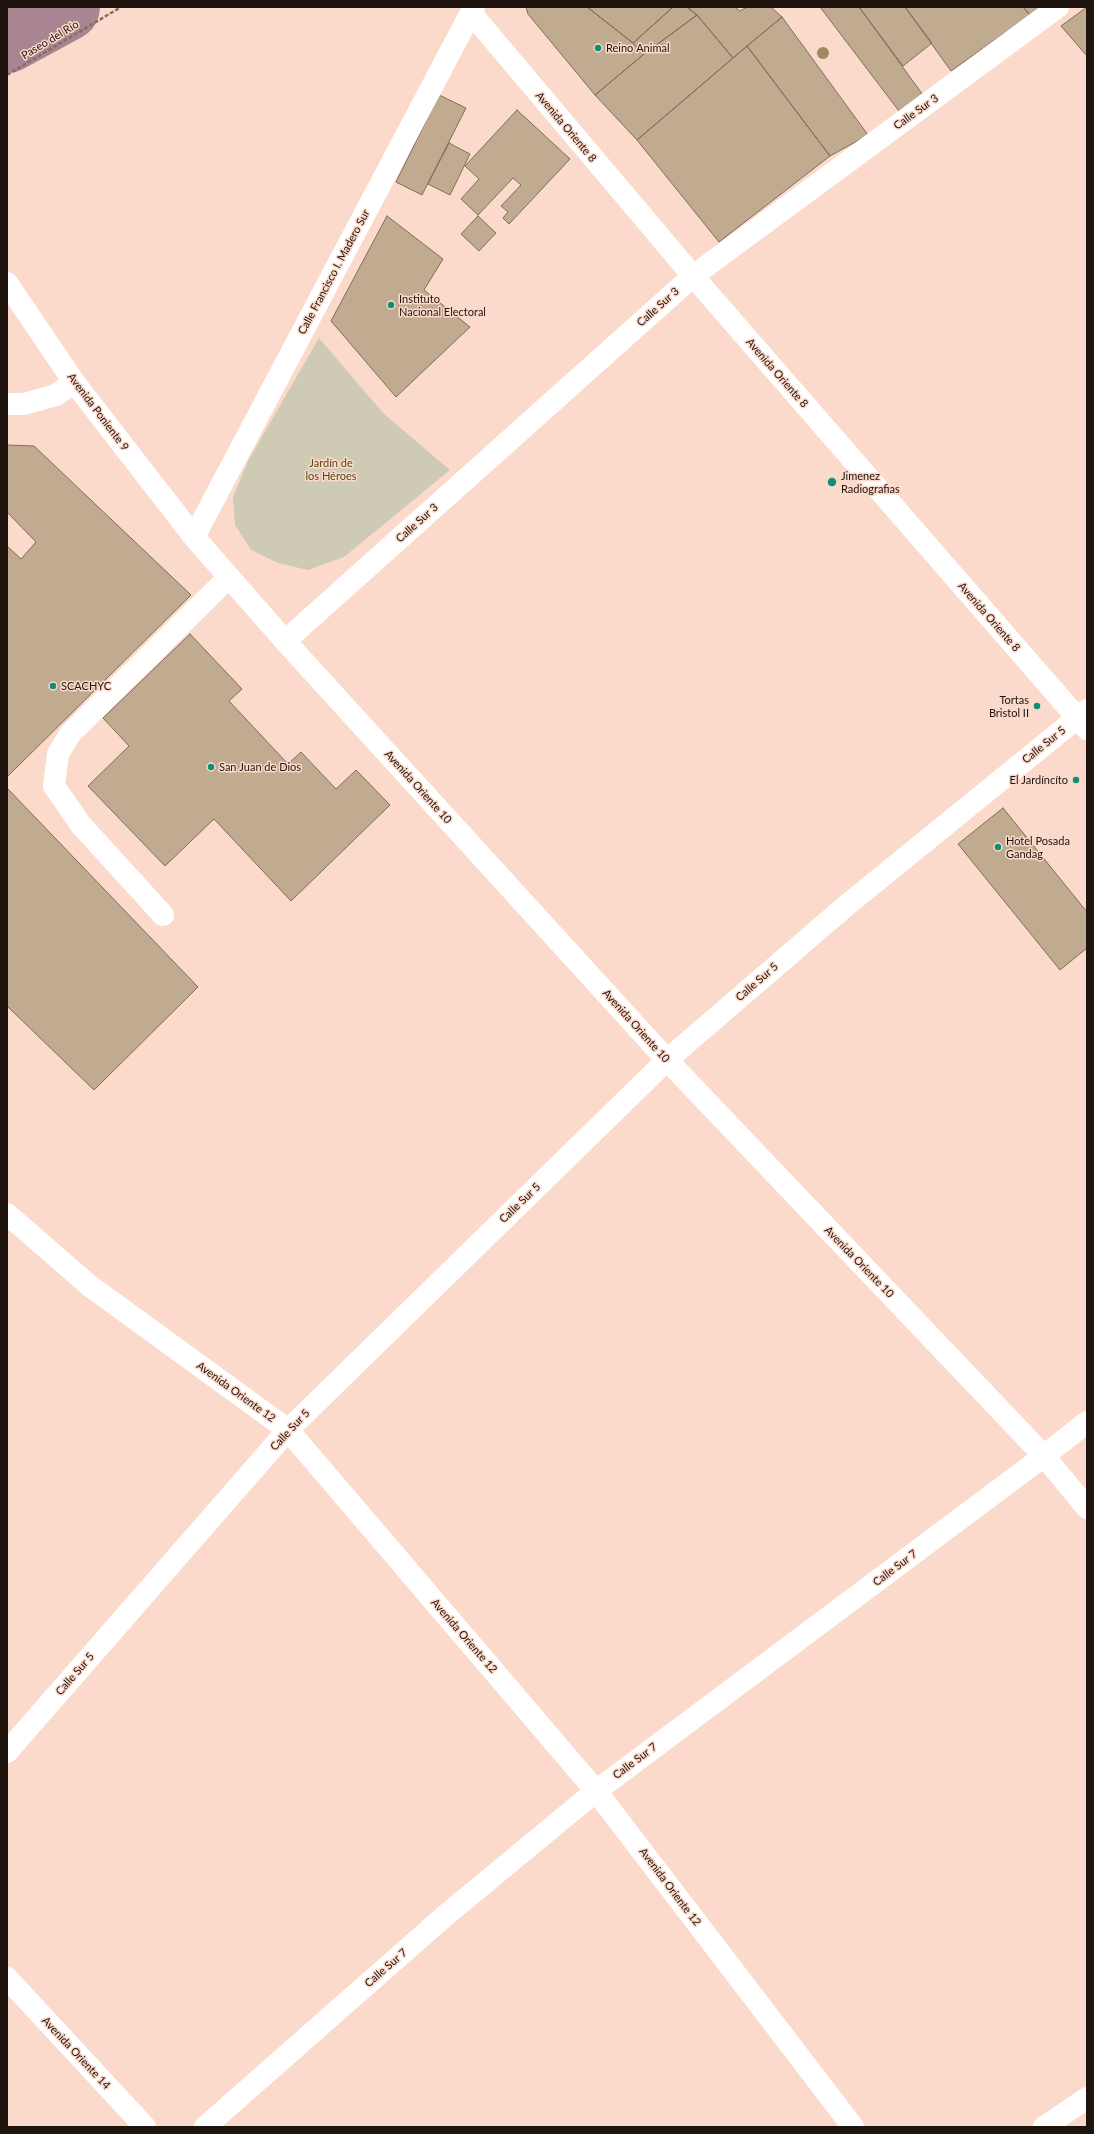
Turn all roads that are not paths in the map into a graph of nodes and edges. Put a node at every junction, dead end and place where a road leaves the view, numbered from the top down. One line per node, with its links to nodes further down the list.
1 (1058, 7): 3 (street, Calle Sur 3)
2 (472, 10): 3 (street, Avenida Oriente 8); 7 (street, Calle Francisco I. Madero Sur)
3 (693, 276): 9 (street, Calle Sur 3); 10 (street, Avenida Oriente 8)
4 (7, 283): 5 (street, Avenida Poniente 9)
5 (74, 382): 6 (street); 7 (street, Avenida Poniente 9)
6 (7, 404)
7 (194, 537): 8 (street, Avenida Oriente 10)
8 (229, 577): 9 (street, Avenida Oriente 10); 11 (street)
9 (285, 641): 12 (street, Avenida Oriente 10)
10 (1084, 719): 12 (street, Calle Sur 5)
11 (163, 915)
12 (667, 1060): 15 (street, Calle Sur 5); 16 (street, Avenida Oriente 10)
13 (7, 1214): 15 (street, Avenida Oriente 12)
14 (1087, 1422): 16 (street, Calle Sur 7)
15 (288, 1430): 18 (street, Calle Sur 5); 19 (street, Avenida Oriente 12)
16 (1044, 1456): 17 (street, Avenida Oriente 10); 19 (street, Calle Sur 7)
17 (1087, 1508)
18 (7, 1752)
19 (596, 1790): 23 (street, Calle Sur 7); 24 (street, Avenida Oriente 12)
20 (7, 1978): 22 (street, Avenida Oriente 14)
21 (1087, 2098): 25 (street)
22 (145, 2127)
23 (205, 2127)
24 (853, 2127)
25 (1044, 2127)

